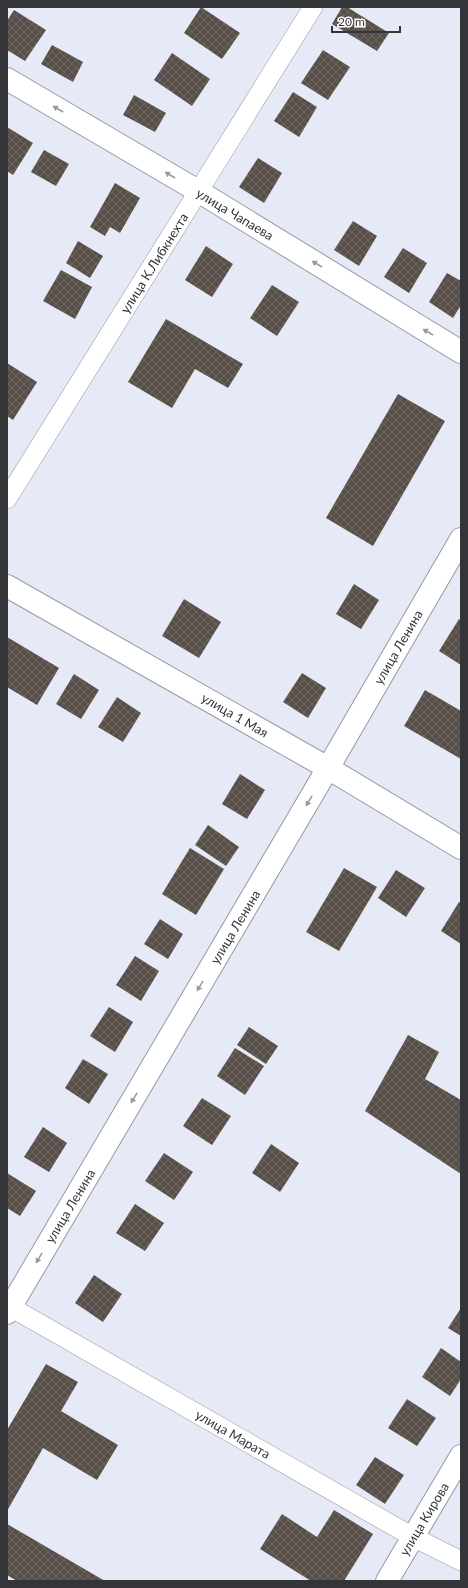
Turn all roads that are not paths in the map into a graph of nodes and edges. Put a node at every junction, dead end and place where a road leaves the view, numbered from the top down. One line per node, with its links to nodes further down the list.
1 (313, 7): 3 (street, улица К.Либкнехта)
2 (7, 79): 3 (main road, улица Чапаева, one-way to 2)
3 (198, 192): 4 (main road, улица Чапаева, one-way to 3); 5 (street, улица К.Либкнехта)
4 (461, 352)
5 (7, 499)
6 (461, 539): 8 (main road, улица Ленина)
7 (7, 586): 8 (main road, улица 1 Мая)
8 (328, 768): 9 (main road, улица 1 Мая); 10 (main road, улица Ленина, one-way to 10)
9 (461, 848)
10 (8, 1308): 12 (street, улица Марата)
11 (461, 1456): 12 (main road, улица Кирова)
12 (413, 1537): 13 (street, улица Марата); 14 (main road, улица Кирова)
13 (461, 1561)
14 (387, 1581)

